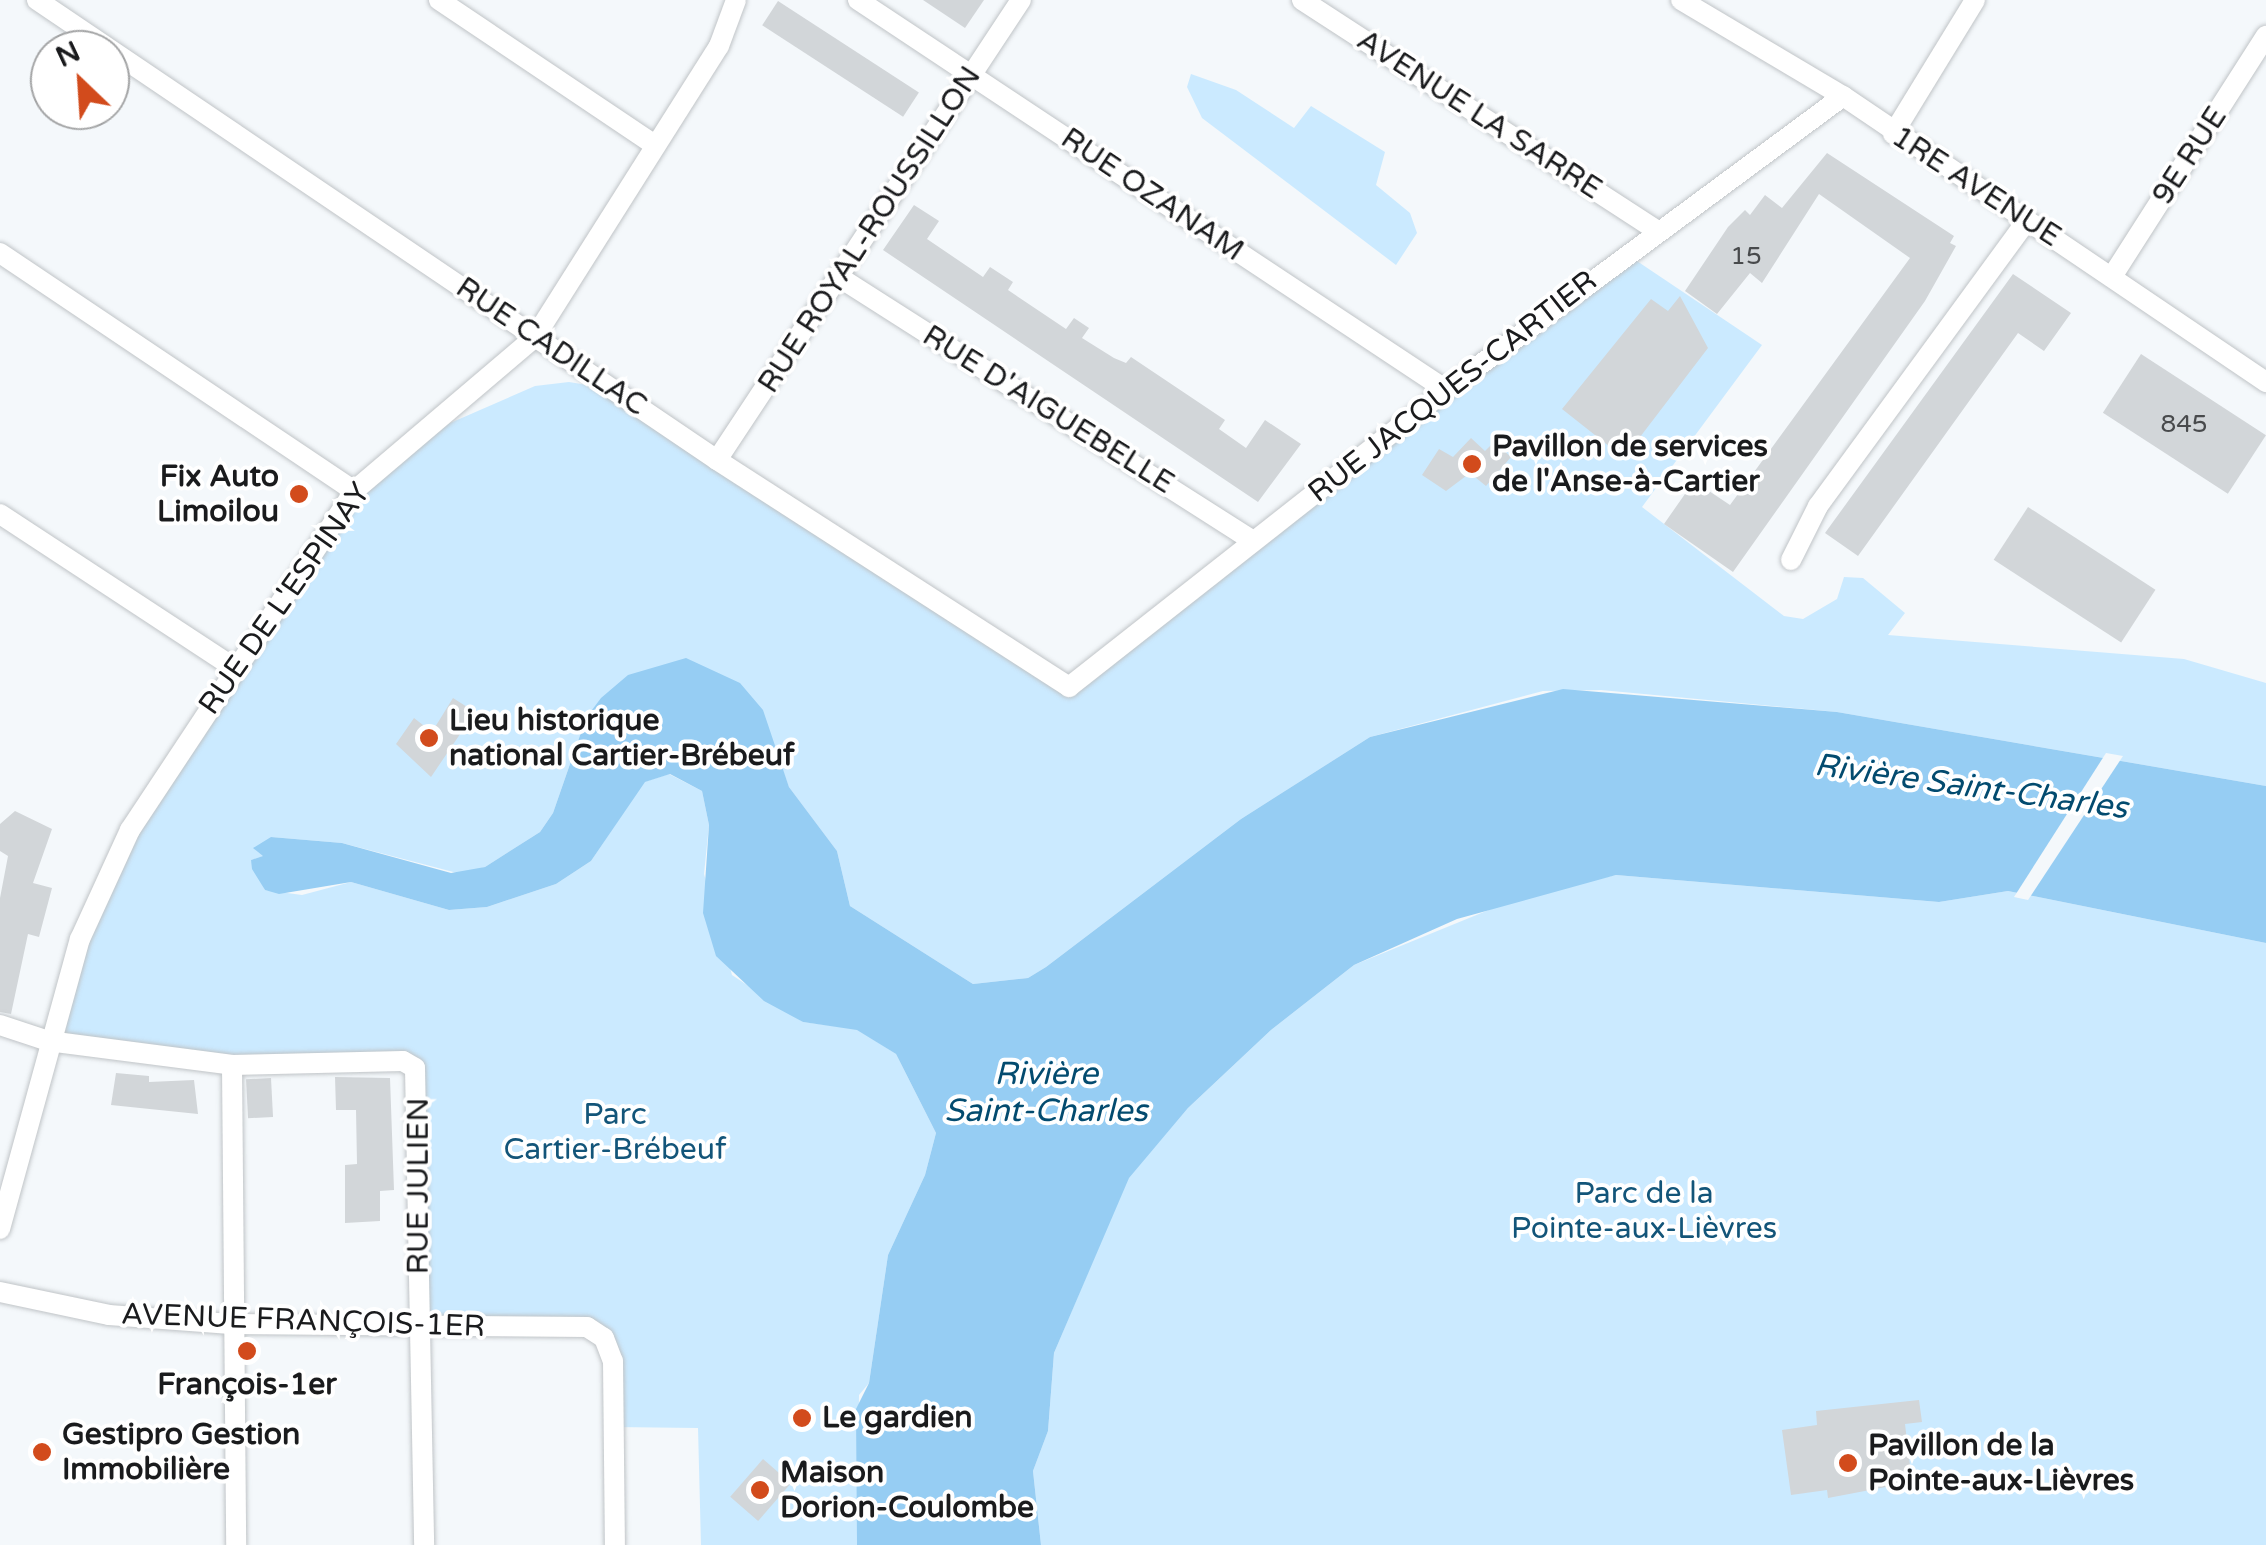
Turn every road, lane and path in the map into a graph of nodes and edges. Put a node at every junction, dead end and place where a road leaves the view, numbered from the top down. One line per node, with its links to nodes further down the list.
1 (37, 0): 19 (street, RUE CADILLAC)
2 (439, 0): 13 (street)
3 (736, 0): 13 (street, RUE DE L'ESPINAY)
4 (858, 0): 10 (street, RUE OZANAM)
5 (1021, 0): 10 (street, RUE ROYAL-ROUSSILLON)
6 (1302, 0): 15 (street, AVENUE LA SARRE)
7 (1681, 0): 11 (street, 1RE AVENUE)
8 (1975, 0): 12 (street)
9 (2266, 36): 17 (street, 9E RUE)
10 (972, 75): 18 (street, RUE ROYAL-ROUSSILLON); 21 (street, RUE OZANAM)
11 (1843, 96): 12 (street, 1RE AVENUE); 15 (street, RUE JACQUES-CARTIER)
12 (1892, 134): 14 (street, 1RE AVENUE)
13 (652, 144): 19 (street, RUE DE L'ESPINAY)
14 (2026, 222): 17 (street, 1RE AVENUE); 26 (street)
15 (1656, 230): 21 (street, RUE JACQUES-CARTIER)
16 (0, 254): 23 (street)
17 (2113, 275): 20 (street, 1RE AVENUE)
18 (842, 279): 22 (street, RUE ROYAL-ROUSSILLON); 25 (street, RUE D'AIGUEBELLE)
19 (536, 337): 22 (street, RUE CADILLAC); 23 (street, RUE DE L'ESPINAY)
20 (2266, 382)
21 (1446, 390): 25 (street, RUE JACQUES-CARTIER)
22 (717, 460): 28 (street, RUE CADILLAC)
23 (354, 491): 27 (street, RUE DE L'ESPINAY)
24 (0, 514): 27 (street)
25 (1254, 541): 28 (street, RUE JACQUES-CARTIER)
26 (1791, 560)
27 (233, 667): 30 (street, RUE DE L'ESPINAY)
28 (1070, 687)
29 (0, 1025): 30 (street)
30 (48, 1041): 31 (street); 32 (street, RUE DE L'ESPINAY)
31 (232, 1065): 34 (street); 35 (street, RUE JULIEN)
32 (0, 1229)
33 (0, 1292): 34 (street, AVENUE FRANÇOIS-1ER)
34 (231, 1324): 35 (street, AVENUE FRANÇOIS-1ER); 36 (street)
35 (420, 1327): 37 (street, RUE JULIEN); 38 (street, AVENUE FRANÇOIS-1ER)
36 (236, 1545)
37 (424, 1545)
38 (615, 1545)

